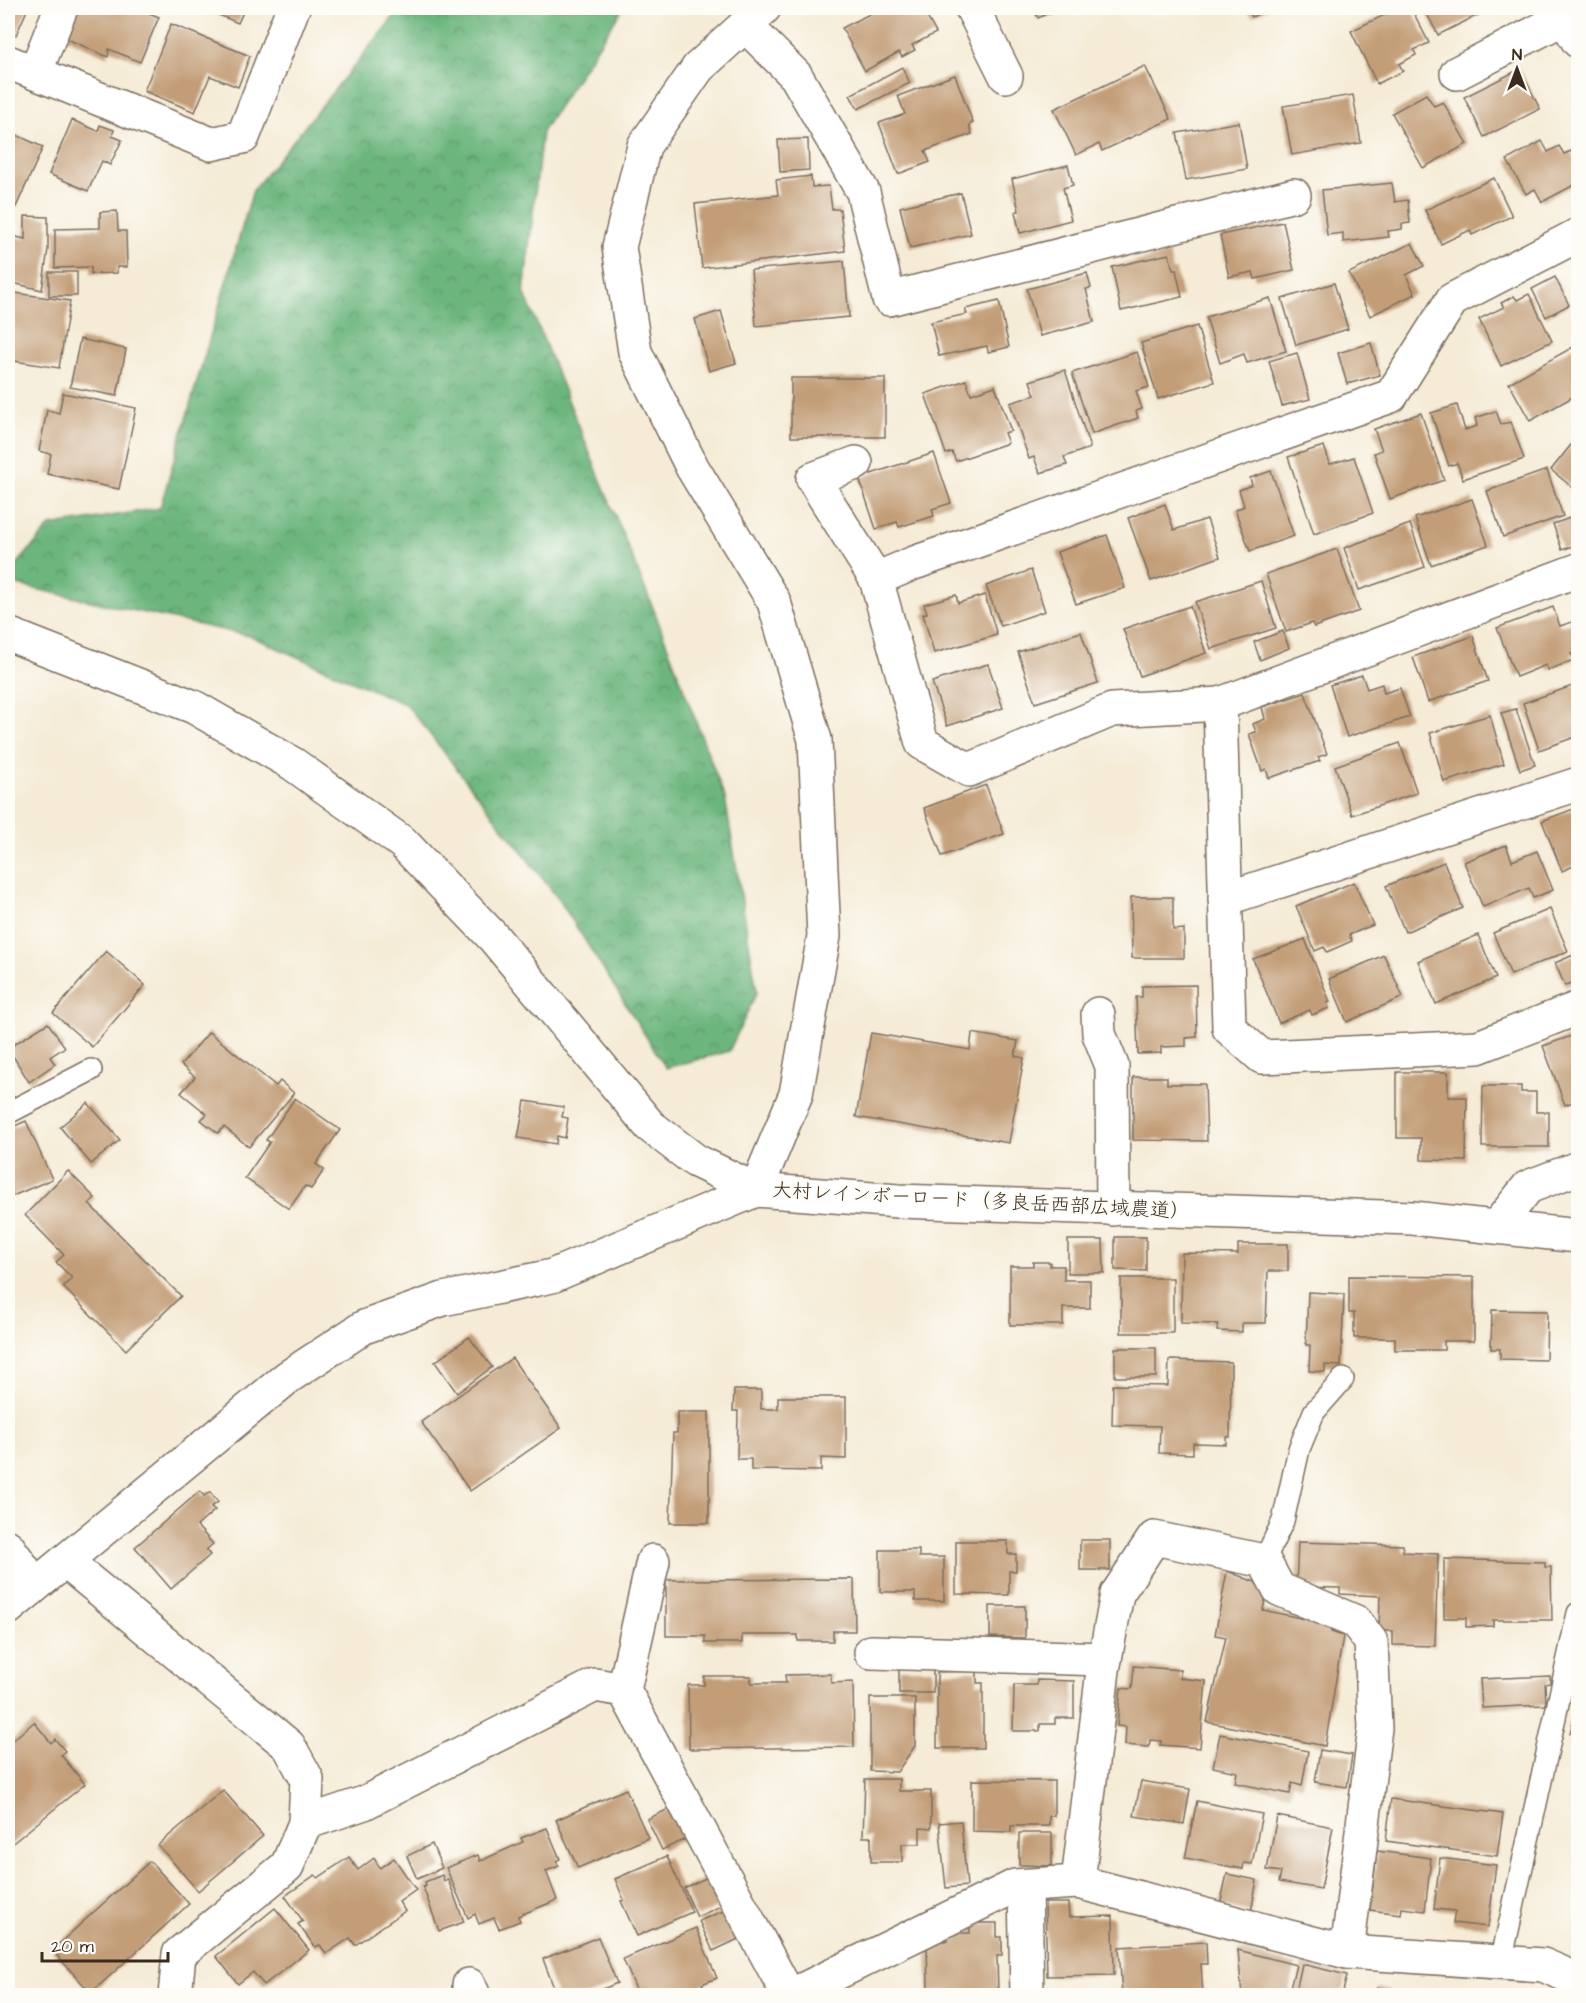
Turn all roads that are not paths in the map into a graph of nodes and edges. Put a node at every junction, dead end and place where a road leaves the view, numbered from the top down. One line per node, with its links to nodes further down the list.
1 (61, 8): 6 (street)
2 (293, 8): 6 (street)
3 (972, 8): 8 (street)
4 (755, 16): 9 (street); 23 (street)
5 (1567, 22): 7 (street)
6 (21, 67)
7 (1457, 73)
8 (1006, 76)
9 (1293, 195)
10 (1578, 235): 13 (street)
11 (856, 463): 13 (street)
12 (1578, 570): 15 (street)
13 (876, 579): 15 (street)
14 (8, 634): 23 (street, 大村レインボーロード（多良岳西部広域農道）)
15 (1220, 704): 17 (street)
16 (1578, 784): 17 (street)
17 (1225, 899): 18 (street)
18 (1578, 1008)
19 (1098, 1014): 24 (street)
20 (91, 1070): 21 (lane)
21 (8, 1113)
22 (1578, 1168): 25 (street)
23 (756, 1190): 24 (street, 大村レインボーロード（多良岳西部広域農道）); 29 (street)
24 (1113, 1209): 25 (street, 大村レインボーロード（多良岳西部広域農道）)
25 (1497, 1226): 26 (street, 大村レインボーロード（多良岳西部広域農道）)
26 (1578, 1236)
27 (1343, 1379): 31 (lane)
28 (8, 1547): 32 (street)
29 (65, 1561): 32 (street); 38 (street)
30 (653, 1561): 37 (street)
31 (1264, 1561): 36 (street); 41 (street)
32 (35, 1585): 33 (street)
33 (8, 1608)
34 (1578, 1613): 42 (lane)
35 (871, 1652): 36 (street)
36 (1105, 1659): 39 (street)
37 (624, 1690): 38 (street); 45 (street)
38 (305, 1823): 44 (street)
39 (1078, 1882): 40 (street); 41 (street)
40 (1025, 1886): 45 (street); 46 (street)
41 (1347, 1952): 42 (street)
42 (1502, 1962): 43 (street)
43 (1578, 1980)
44 (175, 1995)
45 (789, 1995)
46 (1027, 1995)

